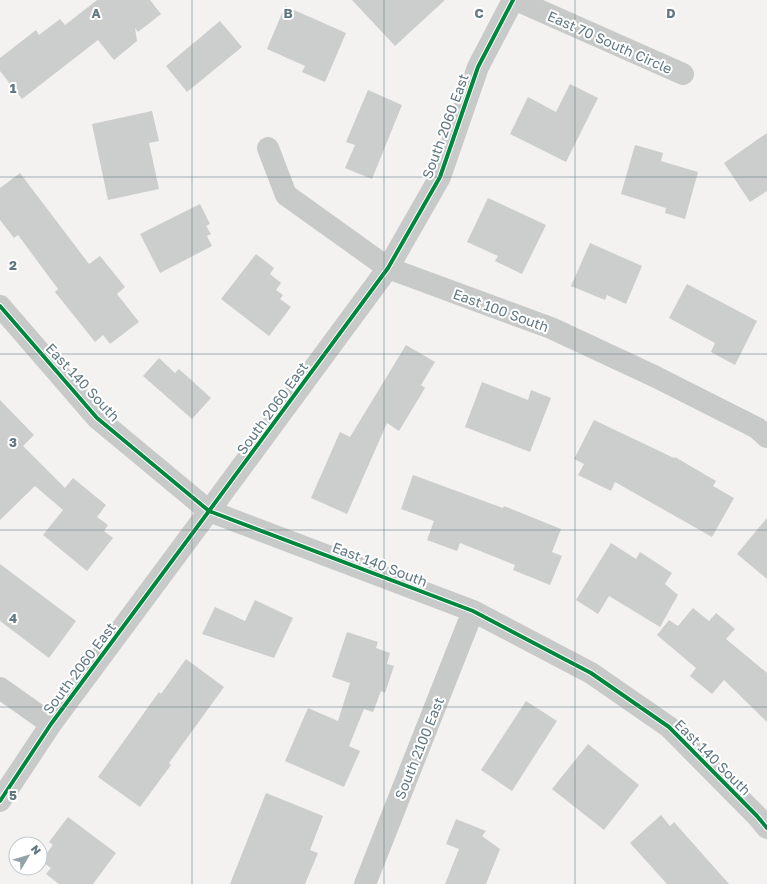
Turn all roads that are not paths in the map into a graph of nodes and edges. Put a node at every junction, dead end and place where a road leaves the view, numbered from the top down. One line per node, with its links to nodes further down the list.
1 (513, 0): 5 (street, South 2060 East)
2 (516, 0): 3 (street, East 70 South Circle)
3 (683, 74)
4 (268, 148): 5 (street, East 100 South)
5 (388, 268): 7 (street, East 100 South); 8 (street, South 2060 East)
6 (0, 306): 8 (street, East 140 South)
7 (764, 427)
8 (210, 511): 9 (street, East 140 South); 11 (street, South 2060 East)
9 (473, 611): 13 (street, East 140 South); 14 (street, South 2100 East)
10 (0, 688): 11 (street)
11 (51, 724): 12 (street, South 2060 East)
12 (0, 801)
13 (767, 828)
14 (365, 884)

